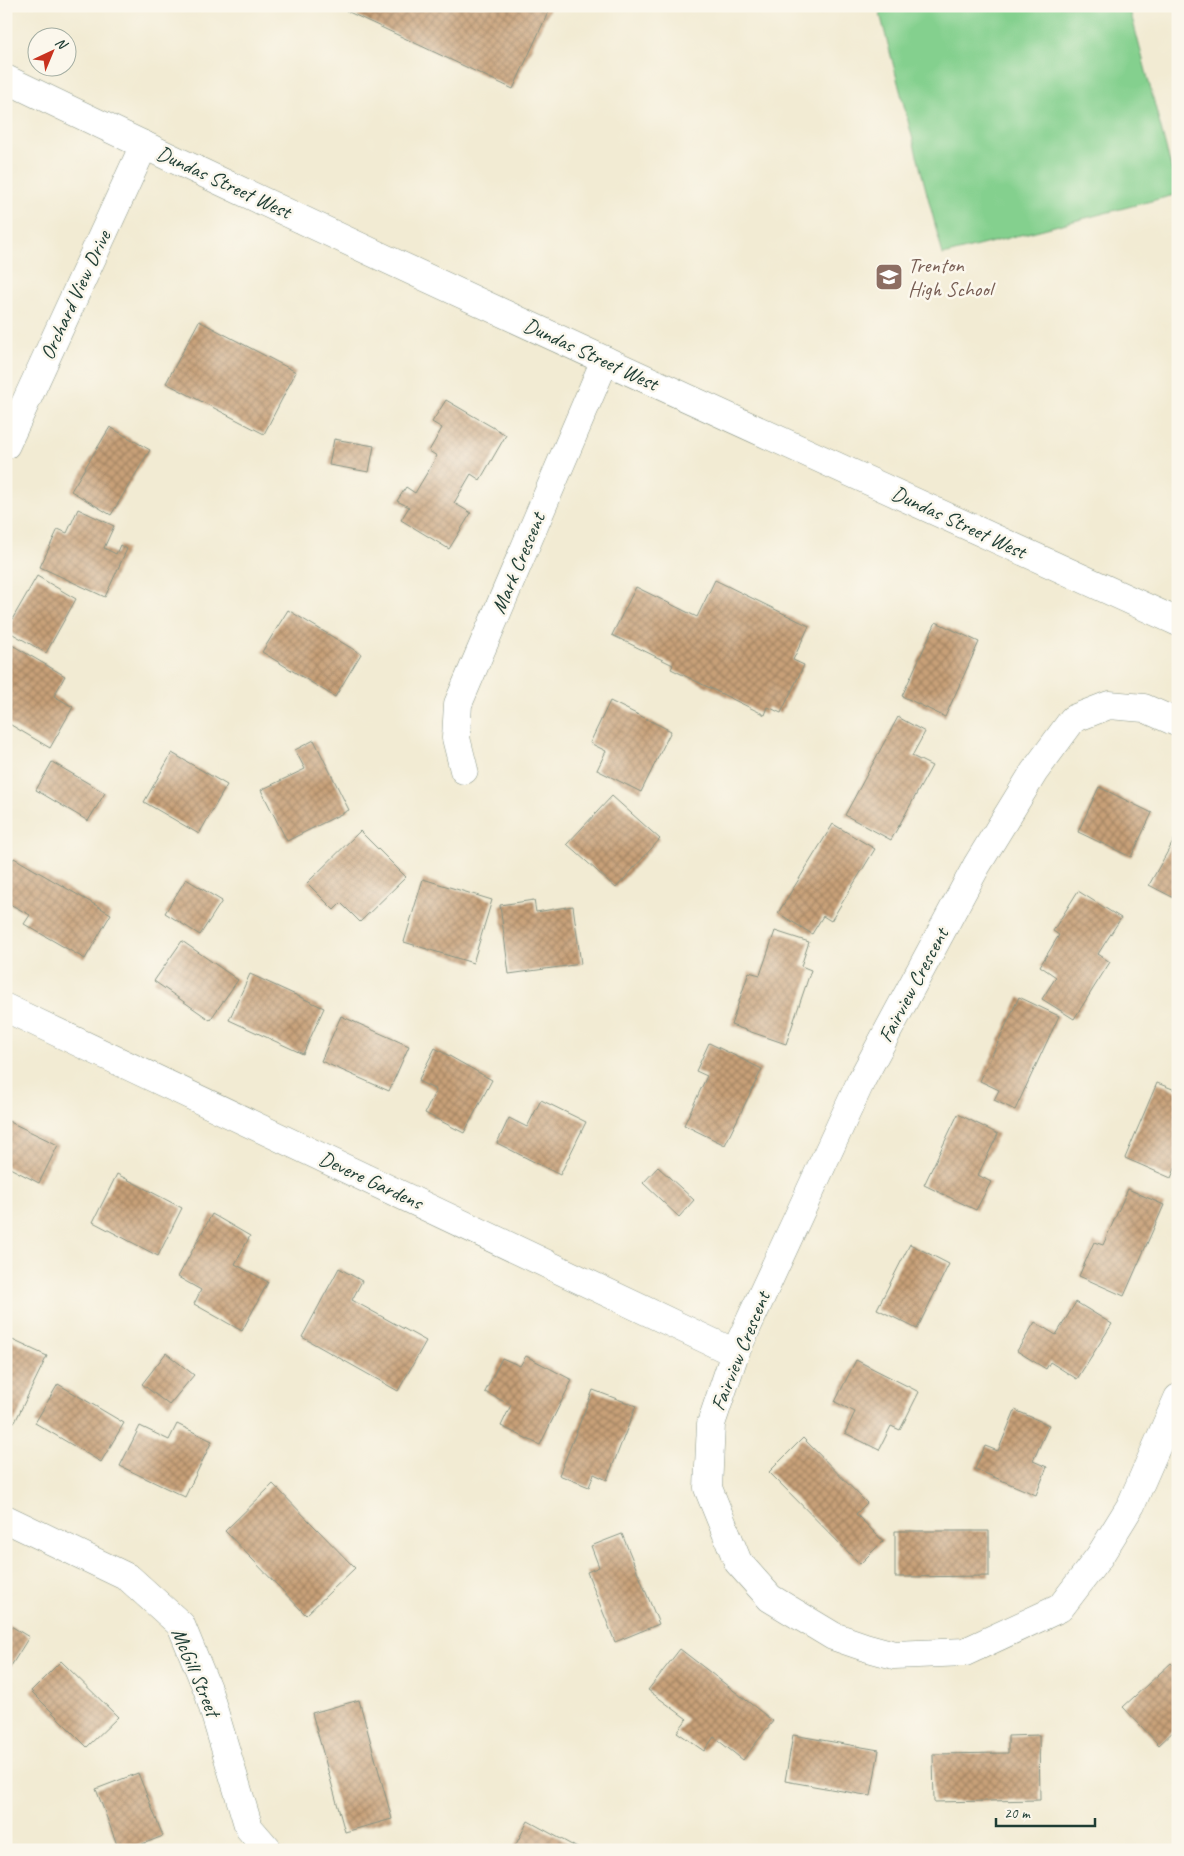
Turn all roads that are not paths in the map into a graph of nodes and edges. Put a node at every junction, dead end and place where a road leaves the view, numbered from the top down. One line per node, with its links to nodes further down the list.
1 (6, 79): 2 (street, Dundas Street West)
2 (144, 145): 3 (street, Dundas Street West); 4 (street, Orchard View Drive)
3 (605, 360): 5 (street, Dundas Street West); 7 (street, Mark Crescent)
4 (6, 445)
5 (1178, 622)
6 (1178, 723): 9 (street, Fairview Crescent)
7 (464, 770)
8 (6, 1008): 9 (street, Devere Gardens)
9 (735, 1353): 10 (street, Fairview Crescent)
10 (1178, 1398)
11 (6, 1519): 12 (street, McGill Street)
12 (268, 1850)

